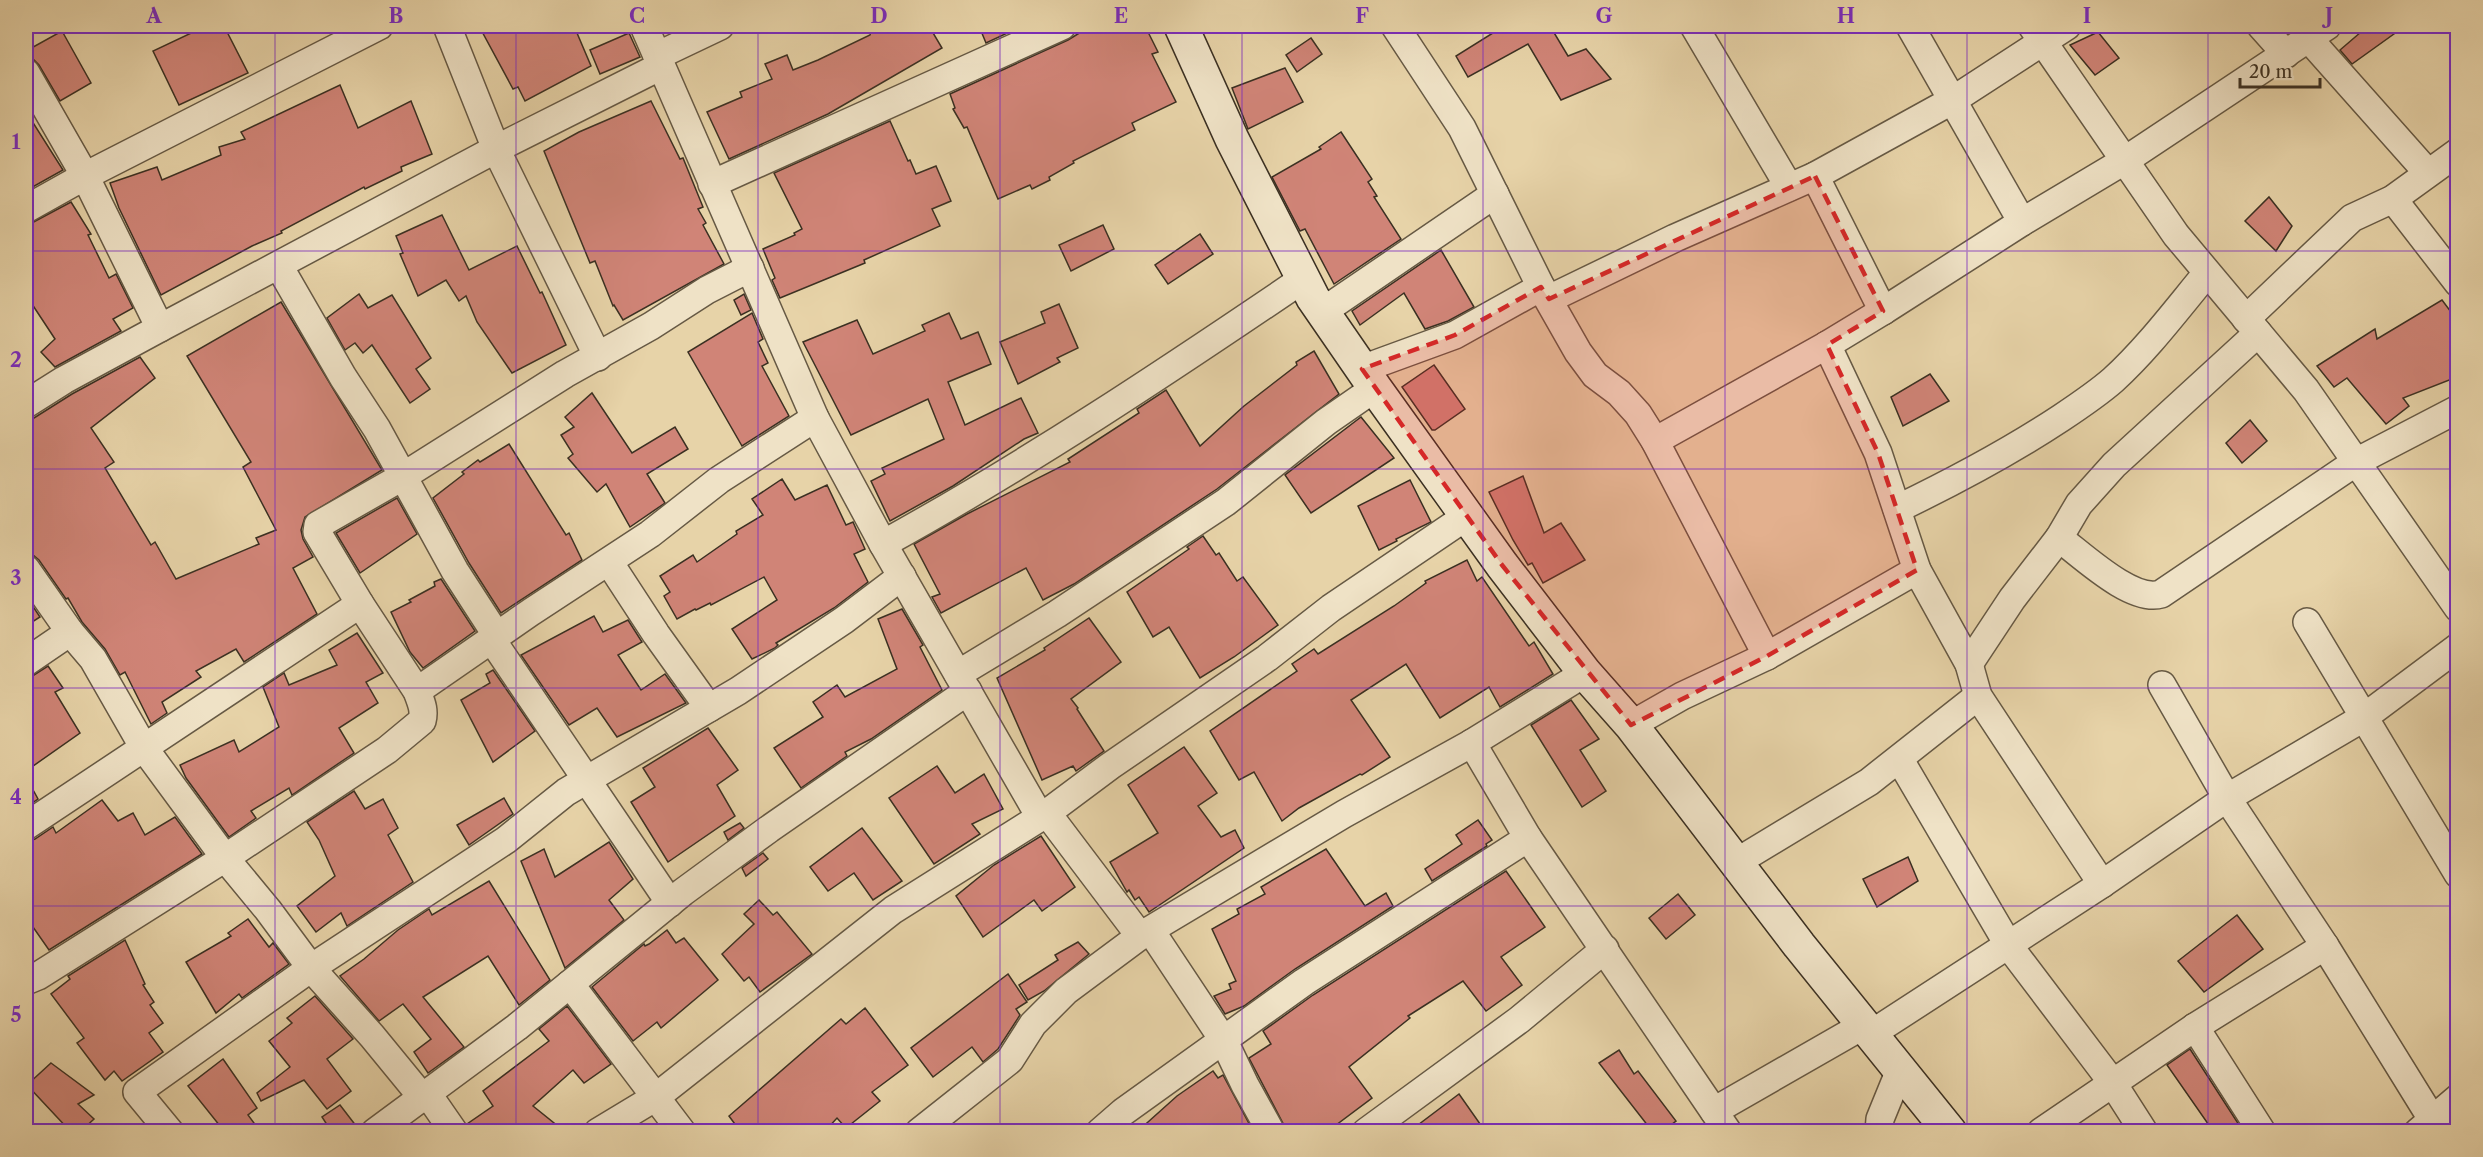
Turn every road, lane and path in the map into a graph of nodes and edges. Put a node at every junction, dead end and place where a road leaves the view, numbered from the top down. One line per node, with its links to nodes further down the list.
1 (379, 26): 22 (street)
2 (447, 26): 18 (street)
3 (644, 26): 15 (street)
4 (720, 26): 15 (street)
5 (1062, 26): 24 (street)
6 (1181, 26): 33 (street)
7 (1395, 26): 26 (street)
8 (1694, 26): 25 (street)
9 (1910, 26): 17 (street)
10 (2067, 26): 13 (street)
11 (2261, 26): 14 (street)
12 (2318, 32): 14 (street); 21 (street)
13 (2038, 34): 17 (street); 20 (street)
14 (2286, 54): 20 (street)
15 (659, 61): 18 (street); 24 (street)
16 (26, 73): 22 (street)
17 (1953, 100): 23 (street); 29 (street)
18 (496, 149): 30 (street); 41 (street)
19 (2457, 152): 21 (street)
20 (2124, 161): 29 (street); 32 (street)
21 (2428, 173): 27 (street)
22 (85, 176): 28 (street); 39 (street)
23 (1815, 176): 25 (street); 36 (street)
24 (712, 184): 31 (street)
25 (1789, 187): 35 (street)
26 (1495, 194): 35 (street); 37 (street)
27 (2392, 199): 34 (street); 38 (street)
28 (26, 209)
29 (2022, 222): 36 (street)
30 (279, 266): 39 (street); 48 (street)
31 (750, 268): 41 (street); 45 (street)
32 (2207, 273): 38 (street); 49 (street)
33 (1303, 279): 37 (street); 52 (street)
34 (2457, 283)
35 (1545, 293): 42 (street); 46 (street)
36 (1883, 311): 40 (street)
37 (1322, 312): 42 (street)
38 (2252, 326): 47 (street); 51 (street)
39 (159, 328): 43 (street)
40 (1827, 345): 46 (street); 49 (street)
41 (598, 357): 48 (street)
42 (1368, 378): 50 (street); 67 (street)
43 (26, 404)
44 (2457, 409): 47 (street)
45 (815, 418): 52 (street); 53 (street)
46 (1655, 441): 63 (street)
47 (2356, 462): 51 (street); 58 (street)
48 (402, 477): 57 (street); 61 (street)
49 (1897, 509): 55 (street)
50 (1467, 516): 66 (street); 79 (street)
51 (2059, 538): 65 (street)
52 (883, 544): 56 (street)
53 (609, 562): 61 (street); 71 (street)
54 (26, 569): 60 (street)
55 (1917, 570): 63 (street); 65 (street)
56 (902, 576): 67 (street); 71 (street)
57 (360, 604): 69 (street); 75 (street)
58 (2457, 608)
59 (2307, 622): 72 (street)
60 (70, 632): 64 (street); 75 (street)
61 (494, 638): 69 (street); 77 (street)
62 (2457, 647): 72 (street)
63 (1767, 656): 73 (street)
64 (26, 662)
65 (1969, 664): 70 (street)
66 (1586, 673): 73 (street); 74 (street)
67 (963, 682): 79 (street); 86 (street)
68 (2162, 685): 78 (street)
69 (417, 692): 82 (street)
70 (1978, 696): 76 (street); 85 (street)
71 (709, 708): 77 (street)
72 (2363, 718): 78 (street); 84 (street)
73 (1631, 725): 83 (street)
74 (1472, 743): 81 (street); 87 (street)
75 (144, 748): 80 (street); 82 (street)
76 (1900, 760): 83 (street); 88 (street)
77 (586, 779): 86 (street); 91 (street)
78 (2227, 798): 85 (street); 89 (street)
79 (1044, 815): 87 (street); 100 (street)
80 (26, 826)
81 (1528, 838): 90 (street); 96 (street)
82 (225, 858): 91 (street); 92 (street)
83 (1735, 863): 95 (street)
84 (2457, 874)
85 (2102, 884): 88 (street)
86 (670, 903): 93 (street)
87 (1145, 933): 96 (street); 109 (street)
88 (2009, 946): 95 (street); 98 (street)
89 (2325, 946): 94 (street); 103 (street)
90 (1605, 949): 102 (street); 112 (street)
91 (311, 968): 99 (street); 104 (street)
92 (26, 981)
93 (570, 984): 99 (street); 100 (street)
94 (2195, 1027): 98 (street); 117 (street)
95 (1868, 1029): 97 (street); 102 (street)
96 (1224, 1041): 110 (street); 111 (street)
97 (1900, 1070): 113 (street); 114 (street)
98 (2112, 1082): 115 (street); 116 (street)
99 (424, 1095): 105 (street); 106 (street)
100 (656, 1096): 107 (street); 108 (street)
101 (2457, 1098): 103 (street)
102 (1721, 1121)
103 (2425, 1125)
104 (160, 1128)
105 (375, 1131)
106 (454, 1131)
107 (598, 1131)
108 (682, 1131)
109 (919, 1131)
110 (1100, 1131)
111 (1271, 1131)
112 (1368, 1131)
113 (1879, 1131)
114 (1950, 1131)
115 (2041, 1131)
116 (2144, 1131)
117 (2262, 1131)

